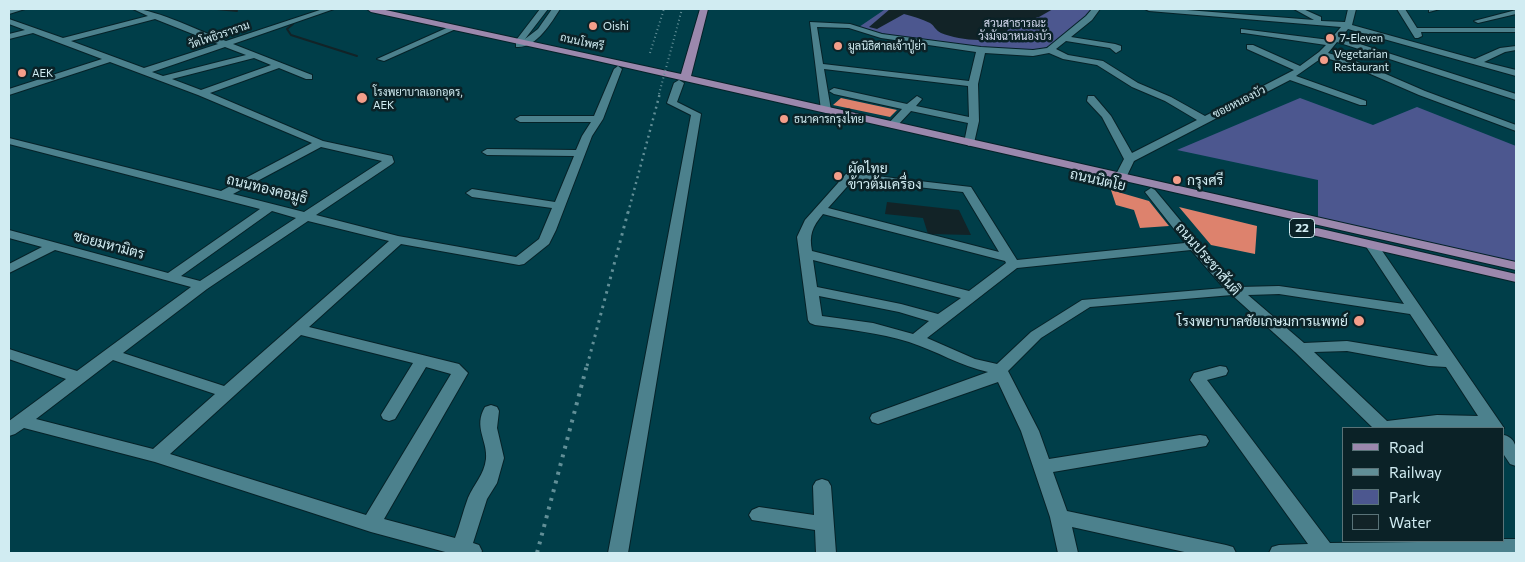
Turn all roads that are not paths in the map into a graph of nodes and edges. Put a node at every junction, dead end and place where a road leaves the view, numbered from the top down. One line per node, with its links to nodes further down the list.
1 (21, 9): 15 (street)
2 (137, 9): 19 (street)
3 (330, 9): 41 (street, วัดโพธิวราราม)
4 (371, 9): 28 (main road, ถนนโพศรี)
5 (544, 9): 26 (street)
6 (556, 9): 27 (street)
7 (704, 9): 62 (main road)
8 (1096, 9): 35 (street)
9 (1149, 9): 16 (street)
10 (1267, 9): 20 (street)
11 (1298, 9): 23 (street)
12 (1352, 9): 25 (street, ซอยหนองบัว)
13 (1401, 9): 30 (street)
14 (1484, 9): 18 (street)
15 (9, 12)
16 (1227, 12): 20 (street)
17 (1516, 12): 18 (street)
18 (1504, 15): 21 (street); 24 (street)
19 (157, 16): 37 (street); 41 (street)
20 (1280, 19): 23 (street)
21 (1516, 19)
22 (9, 21): 29 (street)
23 (1323, 22): 25 (street)
24 (1478, 22)
25 (1347, 25): 38 (street, ซอยหนองบัว); 39 (street)
26 (532, 27): 27 (street); 40 (street)
27 (544, 27): 40 (street)
28 (454, 28): 33 (main road, ถนนโพศรี); 50 (street)
29 (33, 30): 34 (street); 37 (street)
30 (1416, 30): 31 (street); 39 (street)
31 (1516, 30)
32 (1244, 31): 38 (street)
33 (474, 32): 36 (main road, ถนนโพศรี); 40 (main road, ถนนโพศรี)
34 (9, 37)
35 (1065, 38): 46 (street); 47 (street)
36 (494, 40): 40 (main road, ถนนโพศรี); 44 (main road)
37 (63, 41): 51 (street)
38 (1334, 41): 48 (street, ซอยหนองบัว); 68 (street)
39 (1404, 42): 52 (street)
40 (520, 43): 44 (main road, ถนนโพศรี); 62 (main road, ถนนโพศรี)
41 (228, 44): 49 (street); 57 (street, วัดโพธิวราราม)
42 (1250, 47): 56 (street)
43 (1516, 48): 52 (street)
44 (541, 50): 55 (main road, ถนนโพศรี)
45 (981, 50): 46 (street); 54 (street); 63 (street)
46 (1050, 50): 75 (street)
47 (1116, 50)
48 (1322, 54): 56 (street, ซอยหนองบัว); 78 (street)
49 (256, 55): 53 (street); 61 (street)
50 (381, 58)
51 (111, 59): 57 (street); 64 (street)
52 (1476, 62): 58 (street)
53 (279, 65): 59 (street); 66 (street)
54 (821, 66): 63 (street); 72 (street)
55 (618, 69): 62 (main road, ถนนโพศรี); 74 (street)
56 (1300, 69): 60 (street, ซอยหนองบัว)
57 (142, 72): 61 (street)
58 (1516, 73)
59 (309, 77)
60 (1289, 77): 70 (street); 75 (street, ซอยหนองบัว)
61 (160, 79): 66 (street)
62 (682, 81): 72 (main road, ถนนนิตโย); 141 (street)
63 (973, 84): 76 (street)
64 (10, 91)
65 (834, 91): 71 (street)
66 (200, 93): 80 (street)
67 (1091, 98): 84 (street)
68 (1516, 98)
69 (918, 99): 71 (street)
70 (1364, 103)
71 (909, 107): 76 (street); 77 (street)
72 (828, 112): 77 (main road, ถนนนิตโย / 22); 85 (main road, ถนนนิตโย / 22)
73 (520, 119): 74 (street)
74 (598, 119): 83 (street)
75 (1204, 120): 84 (street, ซอยหนองบัว)
76 (974, 121): 81 (street)
77 (892, 125): 81 (main road, ถนนนิตโย / 22)
78 (1516, 128)
79 (9, 141): 88 (street, ถนนทองคอมูธิ)
80 (320, 143): 88 (street); 92 (street)
81 (969, 143): 85 (main road, ถนนนิตโย / 22)
82 (487, 152): 83 (street)
83 (580, 153): 89 (street)
84 (1130, 159): 85 (street)
85 (1118, 181): 86 (main road, ถนนนิตโย / 22)
86 (1152, 189): 95 (main road, ถนนนิตโย / 22); 96 (street, ถนนประชาสันติ); 99 (main road, ถนนนิตโย / 22)
87 (472, 193): 89 (street)
88 (223, 195): 90 (street, ถนนทองคอมูธิ)
89 (560, 206): 94 (street, ถนนทองคอมูธิ)
90 (270, 207): 92 (street, ถนนทองคอมูธิ); 103 (street)
91 (820, 210): 98 (street); 100 (street); 100 (street)
92 (306, 216): 94 (street, ถนนทองคอมูธิ); 105 (street)
93 (9, 234): 97 (street, ซอยมหามิตร)
94 (398, 240): 111 (street)
95 (1371, 244): 99 (main road, ถนนนิตโย / 22); 109 (street)
96 (1194, 246): 100 (street); 107 (street, ถนนประชาสันติ)
97 (52, 247): 102 (street); 103 (street, ซอยมหามิตร)
98 (806, 254): 106 (street); 108 (street)
99 (1451, 257): 101 (main road, ถนนนิตโย / 22); 104 (main road, ถนนนิตโย / 22)
100 (1010, 261): 108 (street)
101 (1516, 266)
102 (9, 269)
103 (170, 278): 105 (street, ซอยมหามิตร)
104 (1516, 278)
105 (202, 286): 115 (street)
106 (810, 290): 110 (street); 112 (street)
107 (1234, 291): 109 (street); 113 (street, ถนนประชาสันติ); 118 (street)
108 (971, 296): 110 (street)
109 (1415, 310): 117 (street)
110 (941, 320): 112 (street)
111 (298, 329): 116 (street); 121 (street)
112 (916, 339): 118 (street)
113 (1300, 348): 117 (street); 127 (street, ถนนประชาสันติ)
114 (9, 354): 120 (street)
115 (111, 354): 120 (street); 121 (street)
116 (422, 361): 123 (street); 137 (street)
117 (1449, 362): 126 (street)
118 (1000, 370): 124 (street); 133 (street)
119 (1220, 371): 140 (street)
120 (79, 378): 125 (street)
121 (228, 392): 131 (street)
122 (491, 411): 137 (street)
123 (389, 415)
124 (878, 418)
125 (15, 425): 131 (street)
126 (1493, 426): 128 (street)
127 (1382, 427)
128 (1388, 427)
129 (1200, 441): 133 (street)
130 (1505, 442): 132 (street)
131 (156, 456): 137 (street)
132 (1516, 459)
133 (1043, 466): 136 (street)
134 (822, 486): 138 (street)
135 (759, 515): 138 (street)
136 (1060, 517): 143 (street); 144 (street)
137 (371, 524)
138 (824, 524): 142 (street)
139 (1509, 547): 140 (street)
140 (1325, 552): 145 (street)
141 (618, 553)
142 (826, 553)
143 (1068, 553)
144 (1226, 553)
145 (1278, 553)

